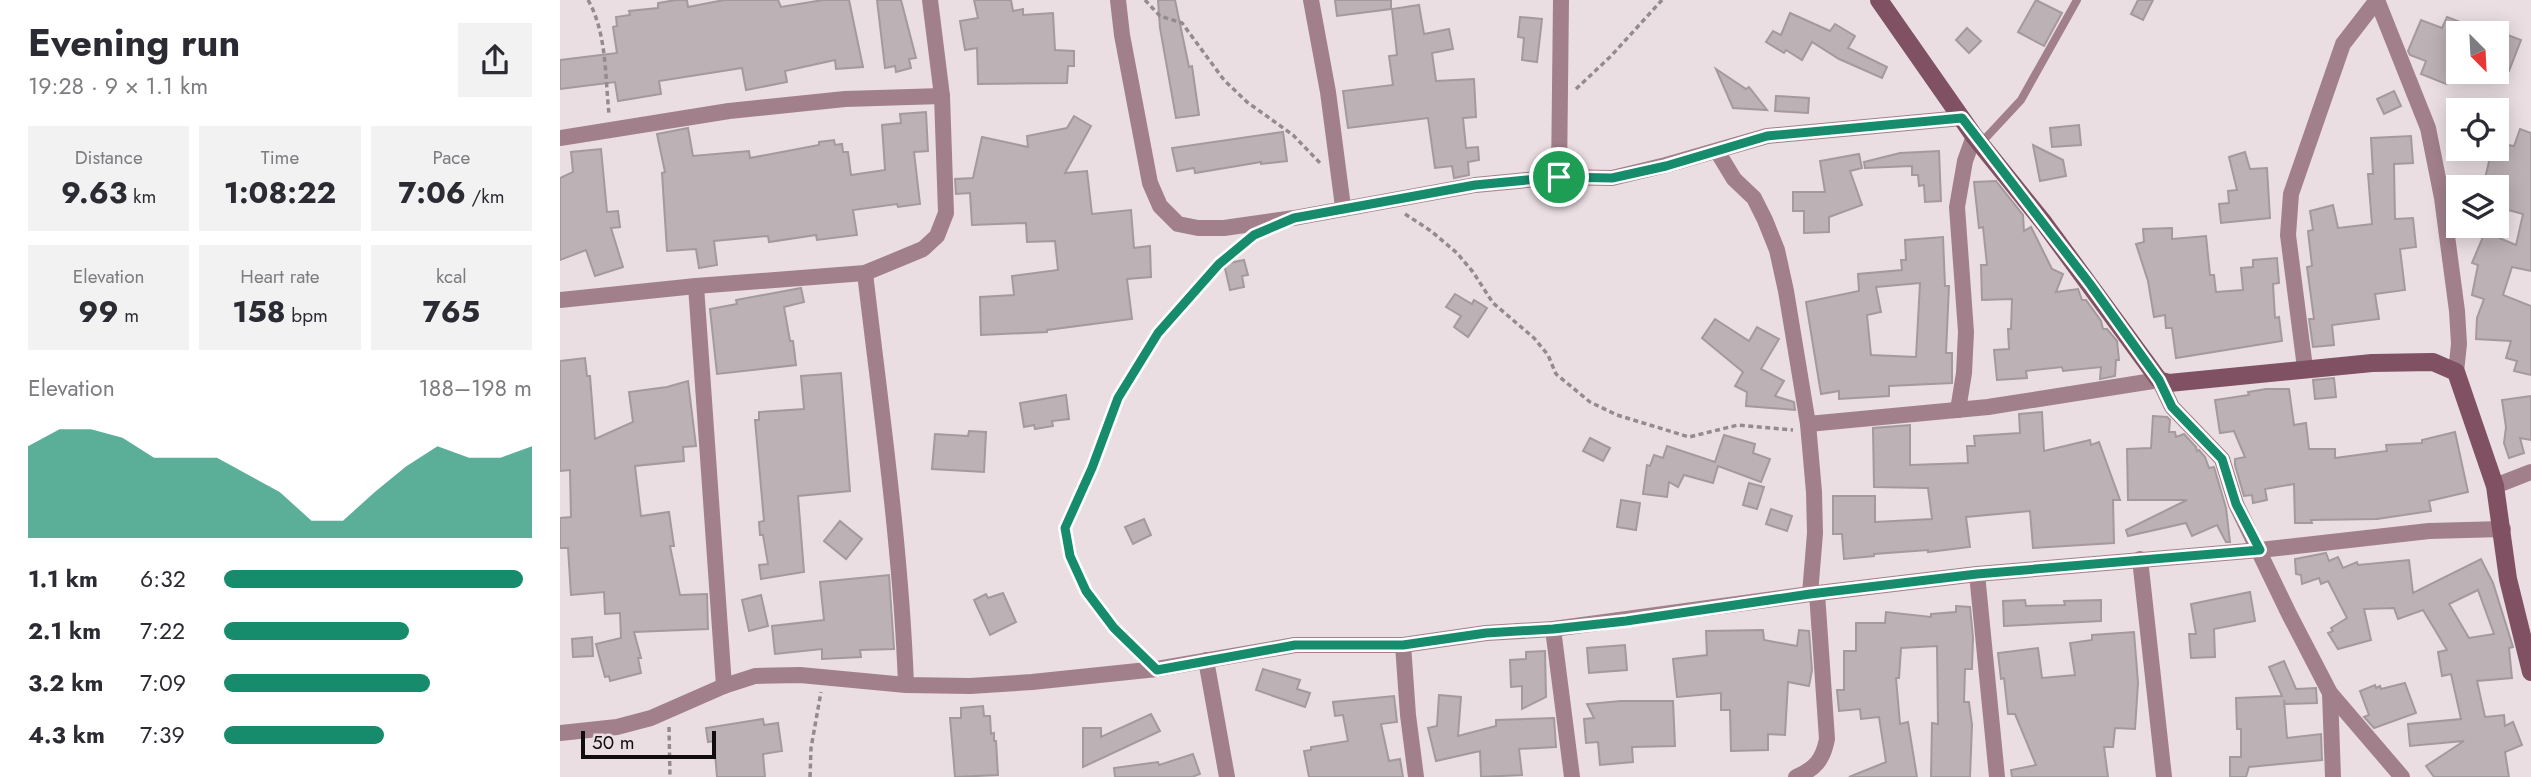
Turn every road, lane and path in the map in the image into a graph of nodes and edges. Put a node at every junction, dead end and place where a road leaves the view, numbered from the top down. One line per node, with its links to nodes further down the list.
1 (588, 0): 13 (path)
2 (930, 0): 10 (street)
3 (1118, 0): 20 (street)
4 (1145, 0): 18 (path)
5 (1311, 0): 18 (street)
6 (1561, 0): 12 (street)
7 (1662, 0): 12 (path)
8 (1879, 0): 11 (main road)
9 (2077, 0): 15 (lane)
10 (942, 96): 13 (street); 22 (street)
11 (1962, 118): 15 (main road); 16 (street)
12 (1559, 120): 17 (street)
13 (611, 129): 14 (street)
14 (560, 138)
15 (1978, 139): 27 (main road); 28 (street)
16 (1717, 150): 17 (street); 29 (street)
17 (1559, 177): 19 (street)
18 (1340, 185): 20 (street)
19 (1391, 200): 20 (street); 29 (path)
20 (1343, 207)
21 (1254, 235): 40 (path)
22 (865, 273): 23 (street); 43 (street)
23 (696, 286): 24 (street); 44 (street)
24 (560, 300)
25 (2305, 368): 26 (main road); 26 (street); 27 (main road)
26 (2456, 372): 31 (main road)
27 (2159, 380): 28 (street); 33 (street)
28 (1958, 410): 29 (street)
29 (1808, 428): 36 (street)
30 (2531, 472): 31 (street)
31 (2495, 486): 32 (main road)
32 (2503, 529): 33 (street); 41 (main road)
33 (2260, 550): 34 (street); 45 (street)
34 (2140, 559): 35 (street); 55 (street)
35 (1977, 574): 36 (street); 54 (street)
36 (1814, 593): 37 (street); 53 (street)
37 (1553, 629): 38 (street); 52 (street)
38 (1403, 645): 39 (street); 51 (street)
39 (1206, 660): 40 (street); 50 (street)
40 (1157, 670): 43 (street)
41 (2531, 672)
42 (823, 677): 43 (street); 44 (street); 49 (path)
43 (906, 685)
44 (723, 686): 46 (street)
45 (2330, 693): 56 (street); 57 (street)
46 (669, 710): 47 (street); 48 (path)
47 (560, 733)
48 (670, 777)
49 (810, 777)
50 (1227, 777)
51 (1416, 777)
52 (1572, 777)
53 (1796, 777)
54 (1997, 777)
55 (2164, 777)
56 (2333, 777)
57 (2402, 777)

